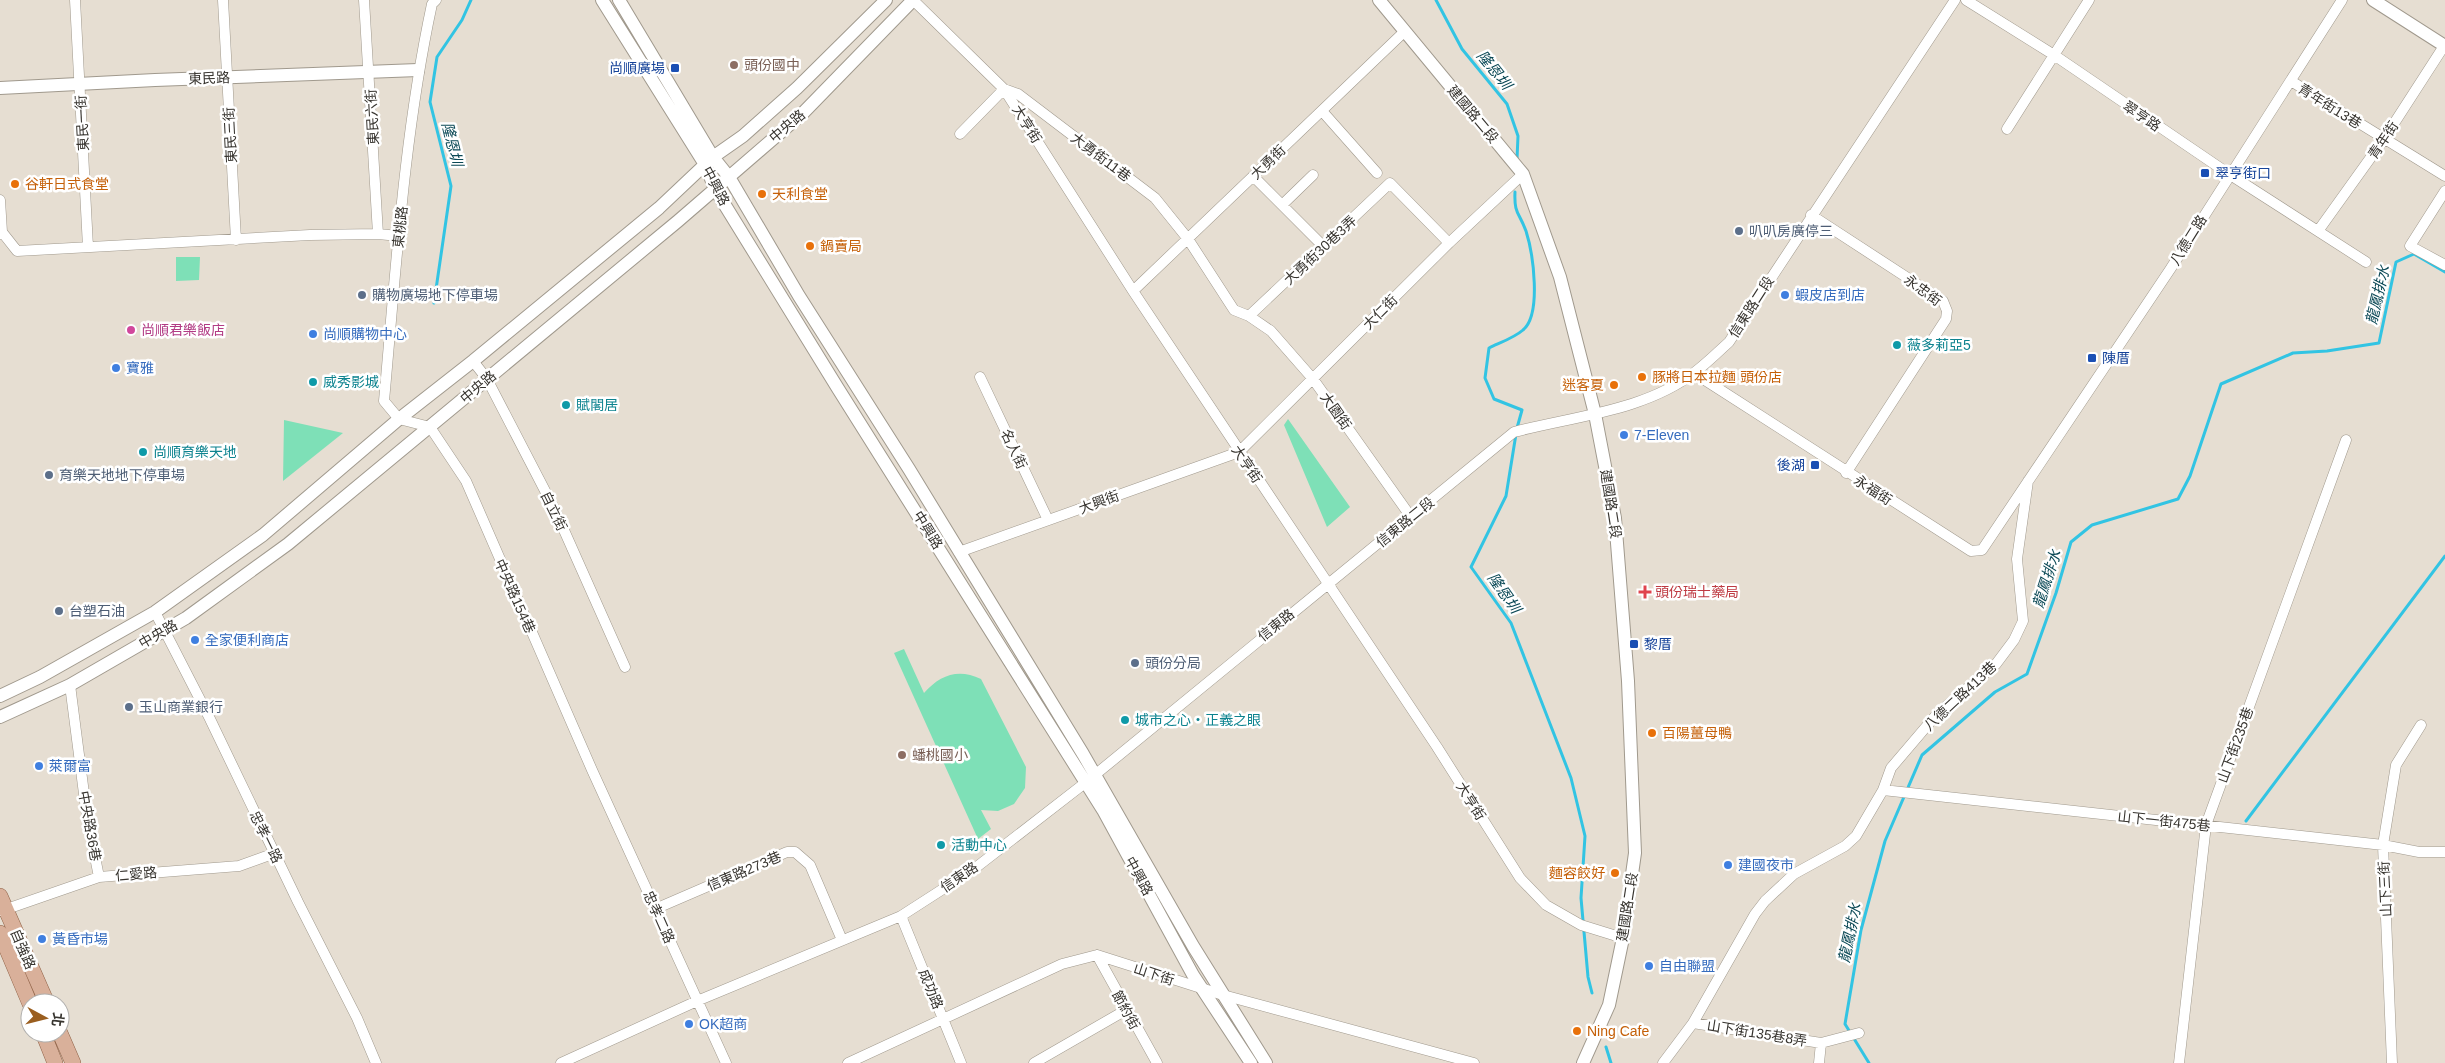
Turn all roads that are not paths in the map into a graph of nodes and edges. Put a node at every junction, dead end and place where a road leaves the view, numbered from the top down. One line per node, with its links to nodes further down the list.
1 (75, 0): 22 (street, 東民一街)
2 (223, 0): 20 (street, 東民三街)
3 (364, 0): 19 (street, 東民六街)
4 (436, 0): 18 (street, 東桃路)
5 (602, 0): 29 (street, 中興路)
6 (619, 0): 29 (street, 中興路)
7 (886, 0): 29 (street, 中央路)
8 (913, 0): 24 (street, 大亨街); 36 (street, 中央路)
9 (1379, 0): 15 (street, 建國路二段)
10 (1955, 0): 41 (street, 信東路二段)
11 (1966, 0): 17 (street, 翠亨路)
12 (2089, 0): 17 (street)
13 (2342, 0): 21 (street, 八德二路)
14 (2373, 0): 16 (street)
15 (1404, 32): 25 (street, 大勇街); 31 (street, 建國路二段)
16 (2445, 46): 28 (street, 青年街)
17 (2054, 56): 26 (street); 32 (street, 翠亨路)
18 (418, 70): 19 (street, 東民路); 45 (street, 東桃路)
19 (370, 72): 20 (street, 東民路); 44 (street, 東民六街)
20 (227, 77): 22 (street, 東民路); 47 (street, 東民三街)
21 (2291, 82): 28 (street, 青年街13巷); 32 (street, 八德二路)
22 (80, 83): 23 (street, 東民路); 49 (street, 東民一街)
23 (0, 88)
24 (1004, 89): 27 (street); 46 (street, 大勇街11巷); 53 (street, 大亨街)
25 (1322, 111): 30 (street); 34 (street, 大勇街)
26 (2007, 128)
27 (960, 134)
28 (2384, 139): 35 (street, 青年街13巷); 42 (street, 青年街)
29 (709, 162): 36 (street, 中興路); 37 (street, 中興路); 57 (street, 中央路)
30 (1376, 173)
31 (1523, 174): 48 (street, 大仁街); 62 (street, 建國路二段)
32 (2229, 174): 42 (street, 翠亨路); 68 (street, 八德二路)
33 (1313, 175): 40 (street)
34 (1253, 176): 40 (street); 46 (street, 大勇街)
35 (2445, 176)
36 (729, 177): 37 (street, 中央路); 54 (street, 中興路)
37 (716, 189): 55 (street, 中興路); 60 (street, 中央路)
38 (2445, 191): 52 (street)
39 (0, 200): 43 (street)
40 (1282, 205): 50 (street)
41 (1812, 215): 58 (street, 信東路二段); 67 (street, 永忠街)
42 (2318, 231): 51 (street, 翠亨路)
43 (1, 233): 49 (street)
44 (378, 234): 45 (street); 47 (street)
45 (399, 236): 63 (street, 東桃路)
46 (1188, 239): 53 (street, 大勇街); 56 (street, 大勇街11巷)
47 (236, 240): 49 (street)
48 (1449, 243): 50 (street, 大勇街30巷3弄); 61 (street, 大仁街)
49 (88, 246)
50 (1324, 247): 56 (street, 大勇街30巷3弄)
51 (2366, 262)
52 (2445, 265)
53 (1133, 291): 66 (street, 大亨街)
54 (799, 296): 55 (street); 71 (street, 中興路)
55 (786, 303): 81 (street, 中興路)
56 (1249, 316): 61 (street, 大園街)
57 (473, 361): 60 (street, 自立街); 63 (street, 中央路)
58 (1694, 373): 62 (street, 信東路二段); 67 (street, 永福街)
59 (980, 377): 70 (street, 名人街)
60 (487, 379): 64 (street, 中央路); 75 (street, 自立街)
61 (1314, 379): 66 (street, 大仁街); 69 (street, 大園街)
62 (1595, 414): 69 (street, 信東路二段); 92 (street, 建國路二段)
63 (399, 419): 64 (street); 73 (street, 中央路)
64 (430, 427): 74 (street, 中央路); 80 (street, 中央路154巷)
65 (2346, 440): 83 (street, 山下街235巷)
66 (1239, 452): 70 (street, 大興街); 72 (street, 大亨街)
67 (1846, 473): 68 (street, 永福街)
68 (2029, 478): 82 (street, 八德二路413巷)
69 (1411, 517): 72 (street, 信東路二段)
70 (1048, 520): 71 (street, 大興街)
71 (959, 552): 81 (street, 中興路)
72 (1327, 583): 81 (street, 信東路); 92 (street, 大亨街)
73 (155, 612): 74 (street, 忠孝一路); 77 (street, 中央路)
74 (165, 630): 76 (street, 中央路); 86 (street, 忠孝一路)
75 (625, 667)
76 (70, 685): 78 (street, 中央路); 87 (street, 中央路36巷)
77 (0, 696)
78 (0, 717)
79 (2421, 725): 84 (street, 山下三街)
80 (592, 770): 89 (street, 忠孝二路)
81 (1089, 779): 90 (street, 信東路); 95 (street, 中興路); 98 (street, 中興路)
82 (1888, 790): 83 (street, 山下一街475巷); 102 (street, 八德二路413巷)
83 (2206, 825): 84 (street, 山下一街475巷); 122 (street, 山下街235巷)
84 (2383, 845): 85 (street, 山下一街475巷); 123 (street, 山下三街)
85 (2445, 852)
86 (275, 853): 87 (street, 仁愛路); 109 (street, 忠孝一路)
87 (100, 877): 88 (street, 仁愛路)
88 (2, 905): 97 (main road, 自強路)
89 (655, 908): 93 (street, 信東路273巷); 99 (street, 忠孝二路)
90 (901, 916): 93 (street, 信東路); 101 (street, 成功路)
91 (0, 933): 96 (main road, 自強路)
92 (1623, 938): 119 (street, 建國路二段)
93 (842, 940): 99 (street, 信東路)
94 (1097, 955): 95 (street, 山下街); 100 (street, 節約街); 101 (street)
95 (1202, 989): 98 (street, 山下街); 116 (street, 中興路)
96 (25, 993)
97 (42, 993)
98 (1223, 995): 117 (street, 中興路); 118 (street, 山下街)
99 (697, 1001): 110 (street, 信東路); 111 (street, 忠孝二路)
100 (1126, 1010): 114 (street); 115 (street, 節約街)
101 (944, 1021): 112 (street); 113 (street, 成功路)
102 (1693, 1023): 106 (street, 山下街135巷8弄); 120 (street, 八德二路413巷)
103 (1857, 1033): 106 (street)
104 (47, 1043): 107 (main road)
105 (64, 1043): 108 (main road)
106 (1821, 1043): 121 (street)
107 (55, 1063)
108 (73, 1063)
109 (376, 1063)
110 (561, 1063)
111 (726, 1063)
112 (848, 1063)
113 (961, 1063)
114 (1034, 1063)
115 (1157, 1063)
116 (1251, 1063)
117 (1266, 1063)
118 (1474, 1063)
119 (1583, 1063)
120 (1663, 1063)
121 (1819, 1063)
122 (2179, 1063)
123 (2392, 1063)

